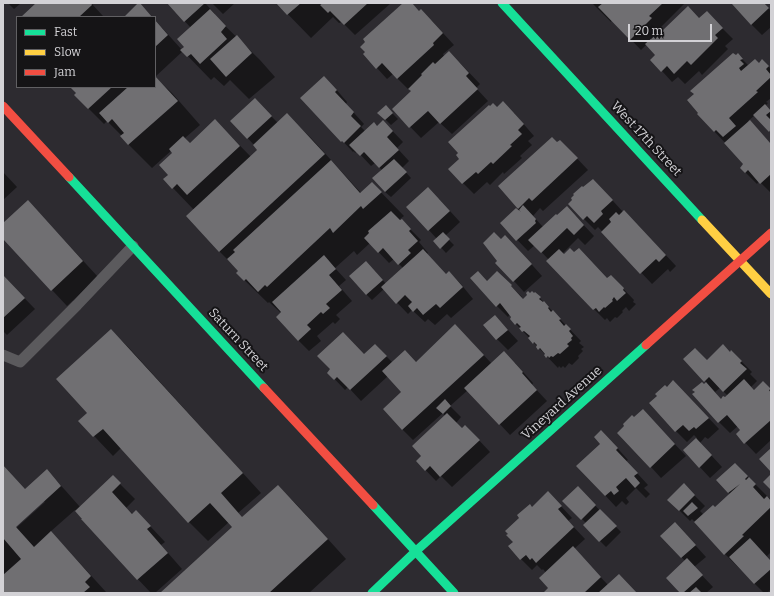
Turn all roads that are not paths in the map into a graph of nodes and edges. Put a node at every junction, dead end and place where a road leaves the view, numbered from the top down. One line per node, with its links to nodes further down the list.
1 (502, 3): 5 (street, West 17th Street)
2 (3, 106): 4 (street, Saturn Street)
3 (771, 233): 5 (street, Vineyard Avenue)
4 (133, 246): 7 (lane); 8 (street, Saturn Street)
5 (741, 260): 6 (street, West 17th Street); 8 (street, Vineyard Avenue)
6 (771, 294)
7 (3, 355)
8 (416, 551): 9 (street, Vineyard Avenue); 10 (street, Saturn Street)
9 (372, 593)
10 (454, 593)

